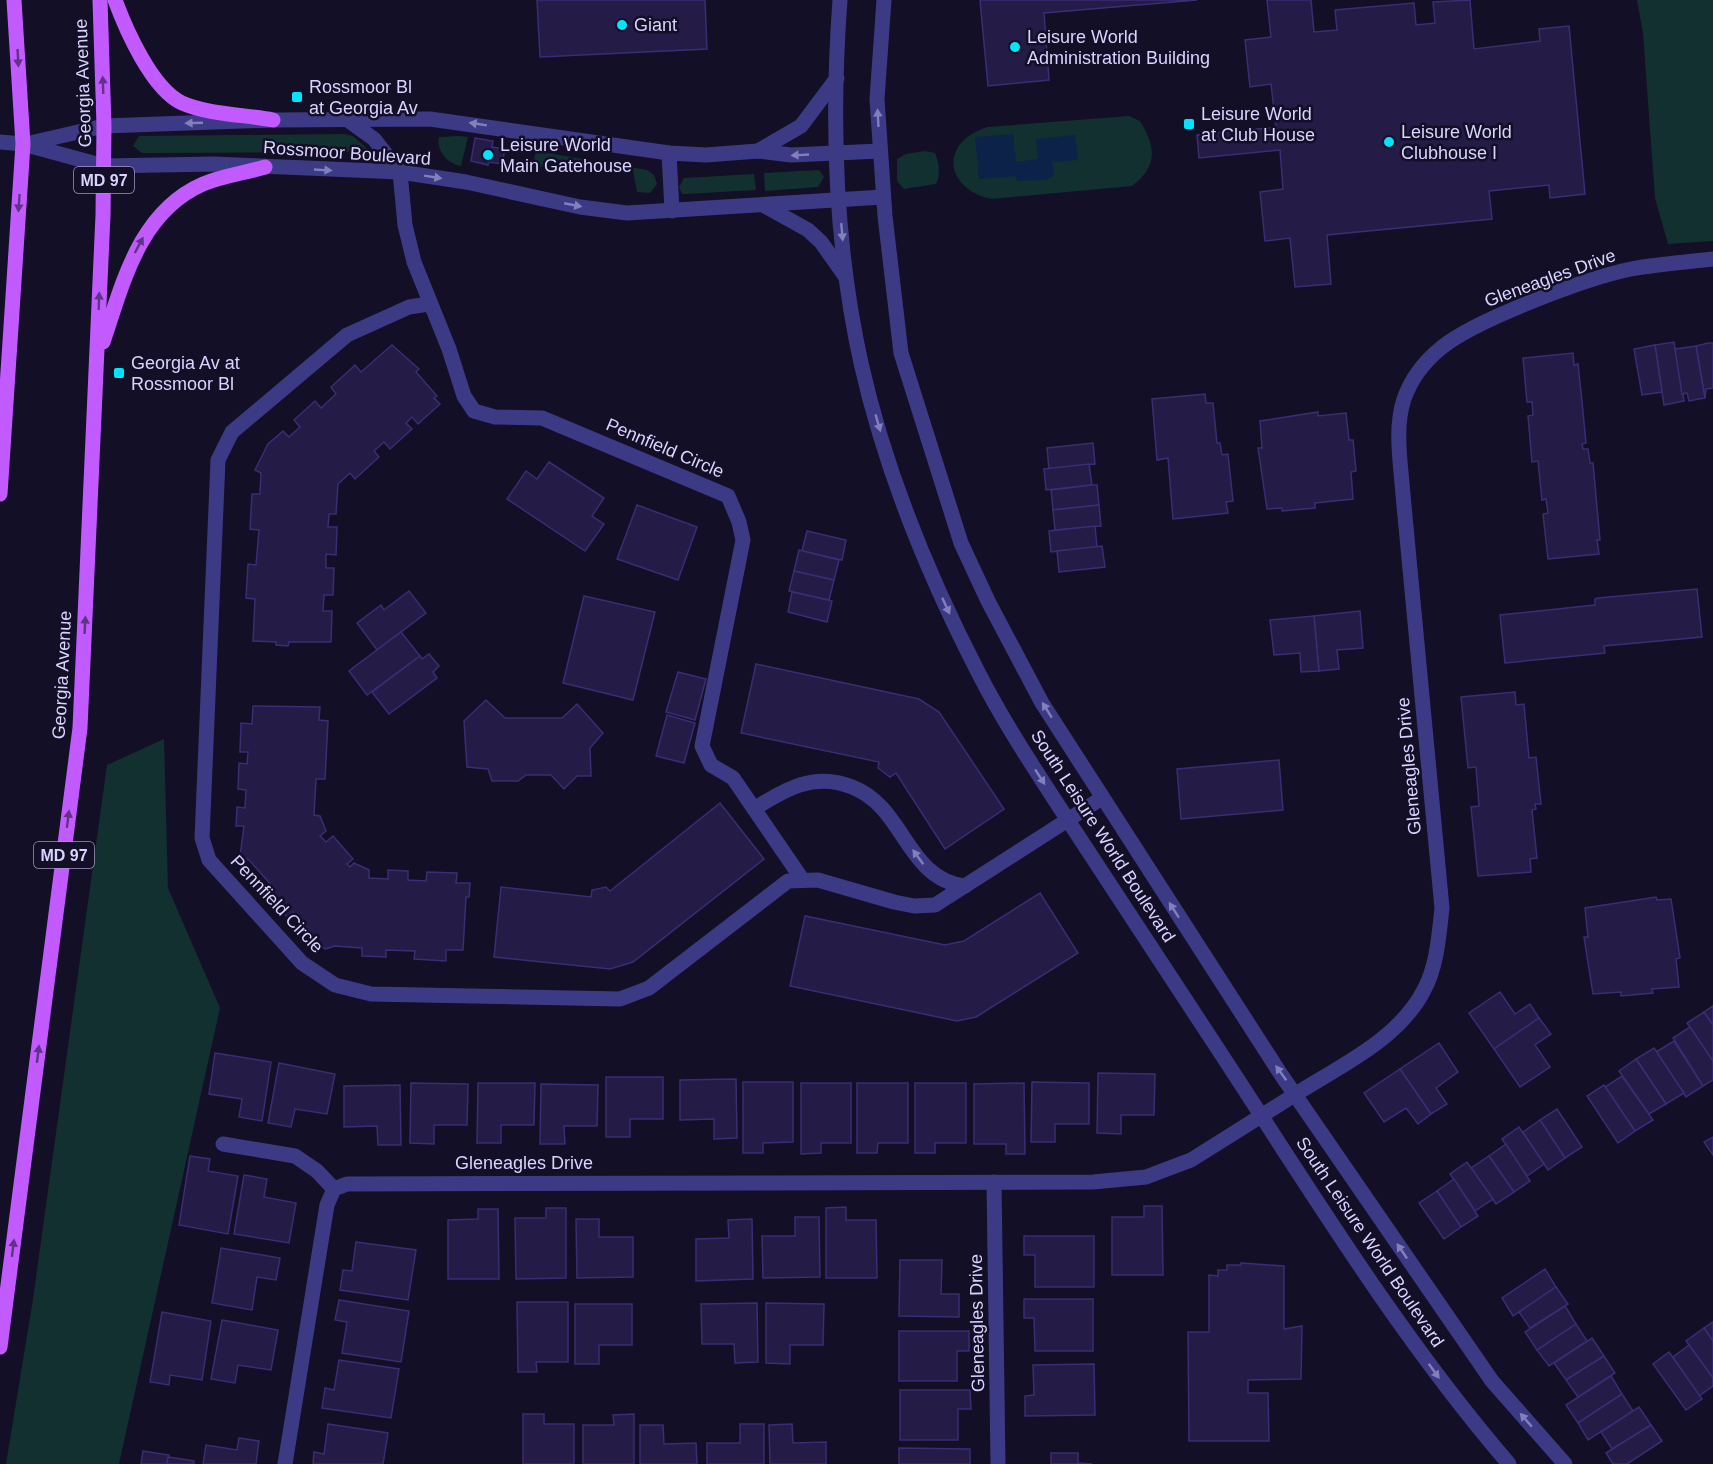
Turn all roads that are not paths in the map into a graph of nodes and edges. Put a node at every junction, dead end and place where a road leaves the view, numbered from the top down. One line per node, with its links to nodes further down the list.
1 (14, 0): 11 (main road, one-way to 11)
2 (100, 0): 9 (main road, Georgia Avenue / MD 97, one-way to 2)
3 (115, 0): 7 (main road)
4 (840, 0): 6 (street, South Leisure World Boulevard)
5 (884, 0): 13 (street, South Leisure World Boulevard, one-way to 5)
6 (837, 78): 12 (street); 15 (street, South Leisure World Boulevard)
7 (273, 120): 8 (street, Rossmoor Boulevard); 9 (street, Rossmoor Boulevard, one-way to 9)
8 (349, 121): 14 (street, Rossmoor Boulevard, one-way to 8); 18 (street)
9 (104, 126): 11 (street, Rossmoor Boulevard); 16 (main road, Georgia Avenue / MD 97)
10 (0, 142): 11 (street, Rossmoor Boulevard)
11 (23, 144): 16 (street, Rossmoor Boulevard); 27 (main road, one-way to 27)
12 (758, 151): 14 (street, Rossmoor Boulevard); 15 (street, Rossmoor Boulevard, one-way to 12)
13 (880, 151): 15 (street, Rossmoor Boulevard); 19 (street, South Leisure World Boulevard)
14 (669, 153): 22 (street)
15 (836, 153): 20 (street, South Leisure World Boulevard)
16 (104, 166): 17 (street, Rossmoor Boulevard); 26 (main road, Georgia Avenue / MD 97, one-way to 16)
17 (265, 167): 18 (street, Rossmoor Boulevard, one-way to 18); 26 (main road, one-way to 17)
18 (400, 172): 22 (street, Rossmoor Boulevard, one-way to 22); 25 (street, Pennfield Circle)
19 (883, 197): 20 (street, Rossmoor Boulevard); 28 (street, South Leisure World Boulevard, one-way to 19)
20 (839, 199): 21 (street, Rossmoor Boulevard); 24 (street, South Leisure World Boulevard, one-way to 24)
21 (763, 205): 22 (street, Rossmoor Boulevard); 24 (street)
22 (672, 210)
23 (1713, 259): 33 (street, Gleneagles Drive)
24 (847, 279): 30 (street, South Leisure World Boulevard, one-way to 30)
25 (429, 304): 29 (street, Pennfield Circle); 31 (street, Pennfield Circle)
26 (97, 359): 38 (main road, Georgia Avenue / MD 97, one-way to 26)
27 (0, 494)
28 (1102, 798): 30 (street); 33 (street, South Leisure World Boulevard, one-way to 28)
29 (754, 809): 31 (street, Pennfield Circle); 32 (street, one-way to 29)
30 (1068, 820): 32 (street); 34 (street, South Leisure World Boulevard)
31 (802, 879): 32 (street)
32 (966, 886)
33 (1296, 1094): 34 (street, Gleneagles Drive); 42 (street, South Leisure World Boulevard, one-way to 33)
34 (1262, 1116): 36 (street, Gleneagles Drive); 41 (street, South Leisure World Boulevard, one-way to 41)
35 (223, 1144): 37 (street)
36 (994, 1182): 37 (street, Gleneagles Drive); 40 (street, Gleneagles Drive)
37 (334, 1189): 39 (street)
38 (0, 1347)
39 (285, 1464)
40 (998, 1464)
41 (1509, 1464)
42 (1564, 1464)

